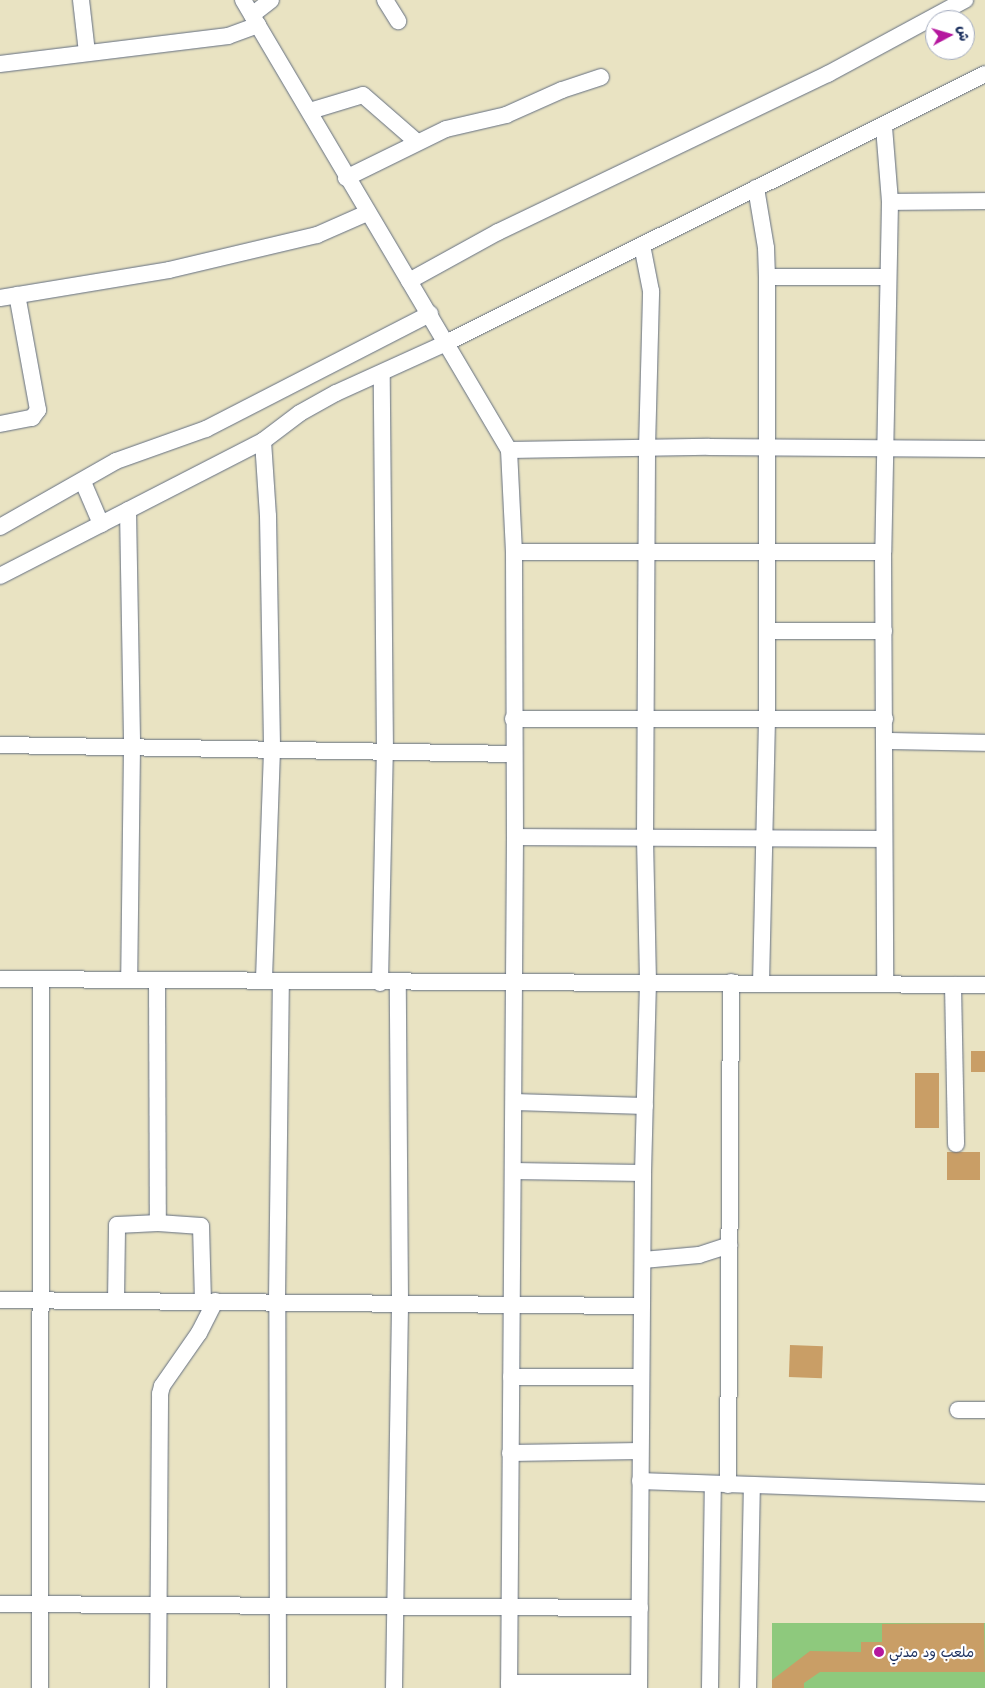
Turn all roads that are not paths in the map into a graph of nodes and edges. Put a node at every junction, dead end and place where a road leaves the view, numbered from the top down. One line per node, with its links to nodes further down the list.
1 (81, 0): 8 (street)
2 (243, 0): 6 (street)
3 (271, 0): 6 (street)
4 (385, 0): 7 (street)
5 (965, 0): 23 (street)
6 (255, 20): 8 (street); 12 (street)
7 (398, 21)
8 (87, 53): 9 (street)
9 (0, 64)
10 (985, 74): 13 (street)
11 (601, 78): 14 (street)
12 (310, 111): 14 (street); 15 (street)
13 (884, 127): 16 (street); 18 (street)
14 (416, 141): 15 (street)
15 (346, 178): 19 (street)
16 (756, 188): 20 (street); 21 (street)
17 (985, 201): 18 (street)
18 (890, 202): 22 (street)
19 (366, 214): 23 (street); 24 (street)
20 (642, 245): 27 (street); 32 (street)
21 (767, 277): 22 (street); 31 (street)
22 (888, 277): 33 (street)
23 (410, 281): 26 (street)
24 (17, 295): 25 (street); 29 (street)
25 (0, 298)
26 (430, 314): 27 (street); 36 (street)
27 (446, 343): 28 (street); 35 (street)
28 (382, 373): 30 (street); 56 (street)
29 (0, 424)
30 (263, 441): 37 (street); 55 (street)
31 (767, 447): 32 (street); 33 (street); 43 (street)
32 (647, 448): 35 (street); 41 (street)
33 (885, 449): 34 (street); 42 (street)
34 (985, 449)
35 (509, 450): 40 (street)
36 (83, 482): 38 (street); 39 (street)
37 (128, 510): 38 (street); 54 (street)
38 (101, 524): 44 (street)
39 (0, 527)
40 (514, 552): 41 (street); 48 (street)
41 (646, 552): 43 (street); 47 (street)
42 (883, 552): 43 (street); 46 (street)
43 (768, 553): 45 (street)
44 (0, 576)
45 (767, 631): 46 (street); 49 (street)
46 (884, 631): 50 (street)
47 (647, 718): 48 (street); 49 (street); 59 (street)
48 (512, 719): 57 (street)
49 (767, 719): 50 (street); 60 (street)
50 (884, 719): 51 (street)
51 (885, 741): 52 (street); 61 (street)
52 (985, 743)
53 (0, 746): 54 (street)
54 (132, 747): 55 (street); 64 (street)
55 (272, 750): 56 (street); 66 (street)
56 (385, 752): 57 (street); 72 (street)
57 (514, 754): 58 (street)
58 (515, 837): 59 (street); 68 (street)
59 (645, 837): 60 (street); 69 (street)
60 (765, 837): 61 (street); 71 (street)
61 (884, 838): 74 (street)
62 (0, 979): 63 (street)
63 (41, 979): 64 (street); 86 (street)
64 (129, 980): 65 (street)
65 (157, 980): 66 (street); 82 (street)
66 (264, 981): 67 (street)
67 (282, 981): 72 (street); 87 (street)
68 (514, 982): 69 (street); 73 (street); 77 (street)
69 (648, 982): 70 (street); 78 (street)
70 (731, 982): 71 (street); 83 (street)
71 (761, 982): 74 (street)
72 (380, 983): 73 (street)
73 (398, 984): 90 (street)
74 (885, 984): 75 (street)
75 (954, 985): 76 (street); 79 (street)
76 (985, 985)
77 (514, 1102): 78 (street); 80 (street)
78 (645, 1106): 81 (street)
79 (956, 1144)
80 (513, 1171): 81 (street); 91 (street)
81 (643, 1174): 84 (street)
82 (158, 1223): 88 (street); 89 (street)
83 (729, 1245): 84 (street); 100 (street)
84 (643, 1260): 92 (street)
85 (0, 1300): 86 (street)
86 (40, 1300): 88 (street); 104 (street)
87 (277, 1300): 89 (street); 90 (street); 107 (street)
88 (116, 1301): 89 (street)
89 (209, 1301): 106 (street)
90 (400, 1302): 91 (street); 105 (street)
91 (512, 1303): 92 (street); 93 (street)
92 (642, 1306): 94 (street)
93 (511, 1377): 94 (street); 98 (street)
94 (641, 1377): 97 (street)
95 (958, 1410): 96 (street)
96 (985, 1410)
97 (640, 1451): 98 (street); 99 (street)
98 (510, 1454): 108 (street)
99 (640, 1481): 100 (street); 109 (street)
100 (721, 1485): 101 (street); 116 (street)
101 (752, 1487): 102 (street); 117 (street)
102 (985, 1493)
103 (0, 1604): 104 (street)
104 (39, 1604): 106 (street); 112 (street)
105 (394, 1604): 107 (street); 108 (street); 115 (street)
106 (160, 1605): 107 (street); 113 (street)
107 (277, 1605): 114 (street)
108 (511, 1605): 109 (street); 110 (street)
109 (640, 1608): 111 (street)
110 (509, 1685): 111 (street)
111 (639, 1686)
112 (40, 1688)
113 (158, 1688)
114 (278, 1688)
115 (394, 1688)
116 (710, 1688)
117 (748, 1688)

